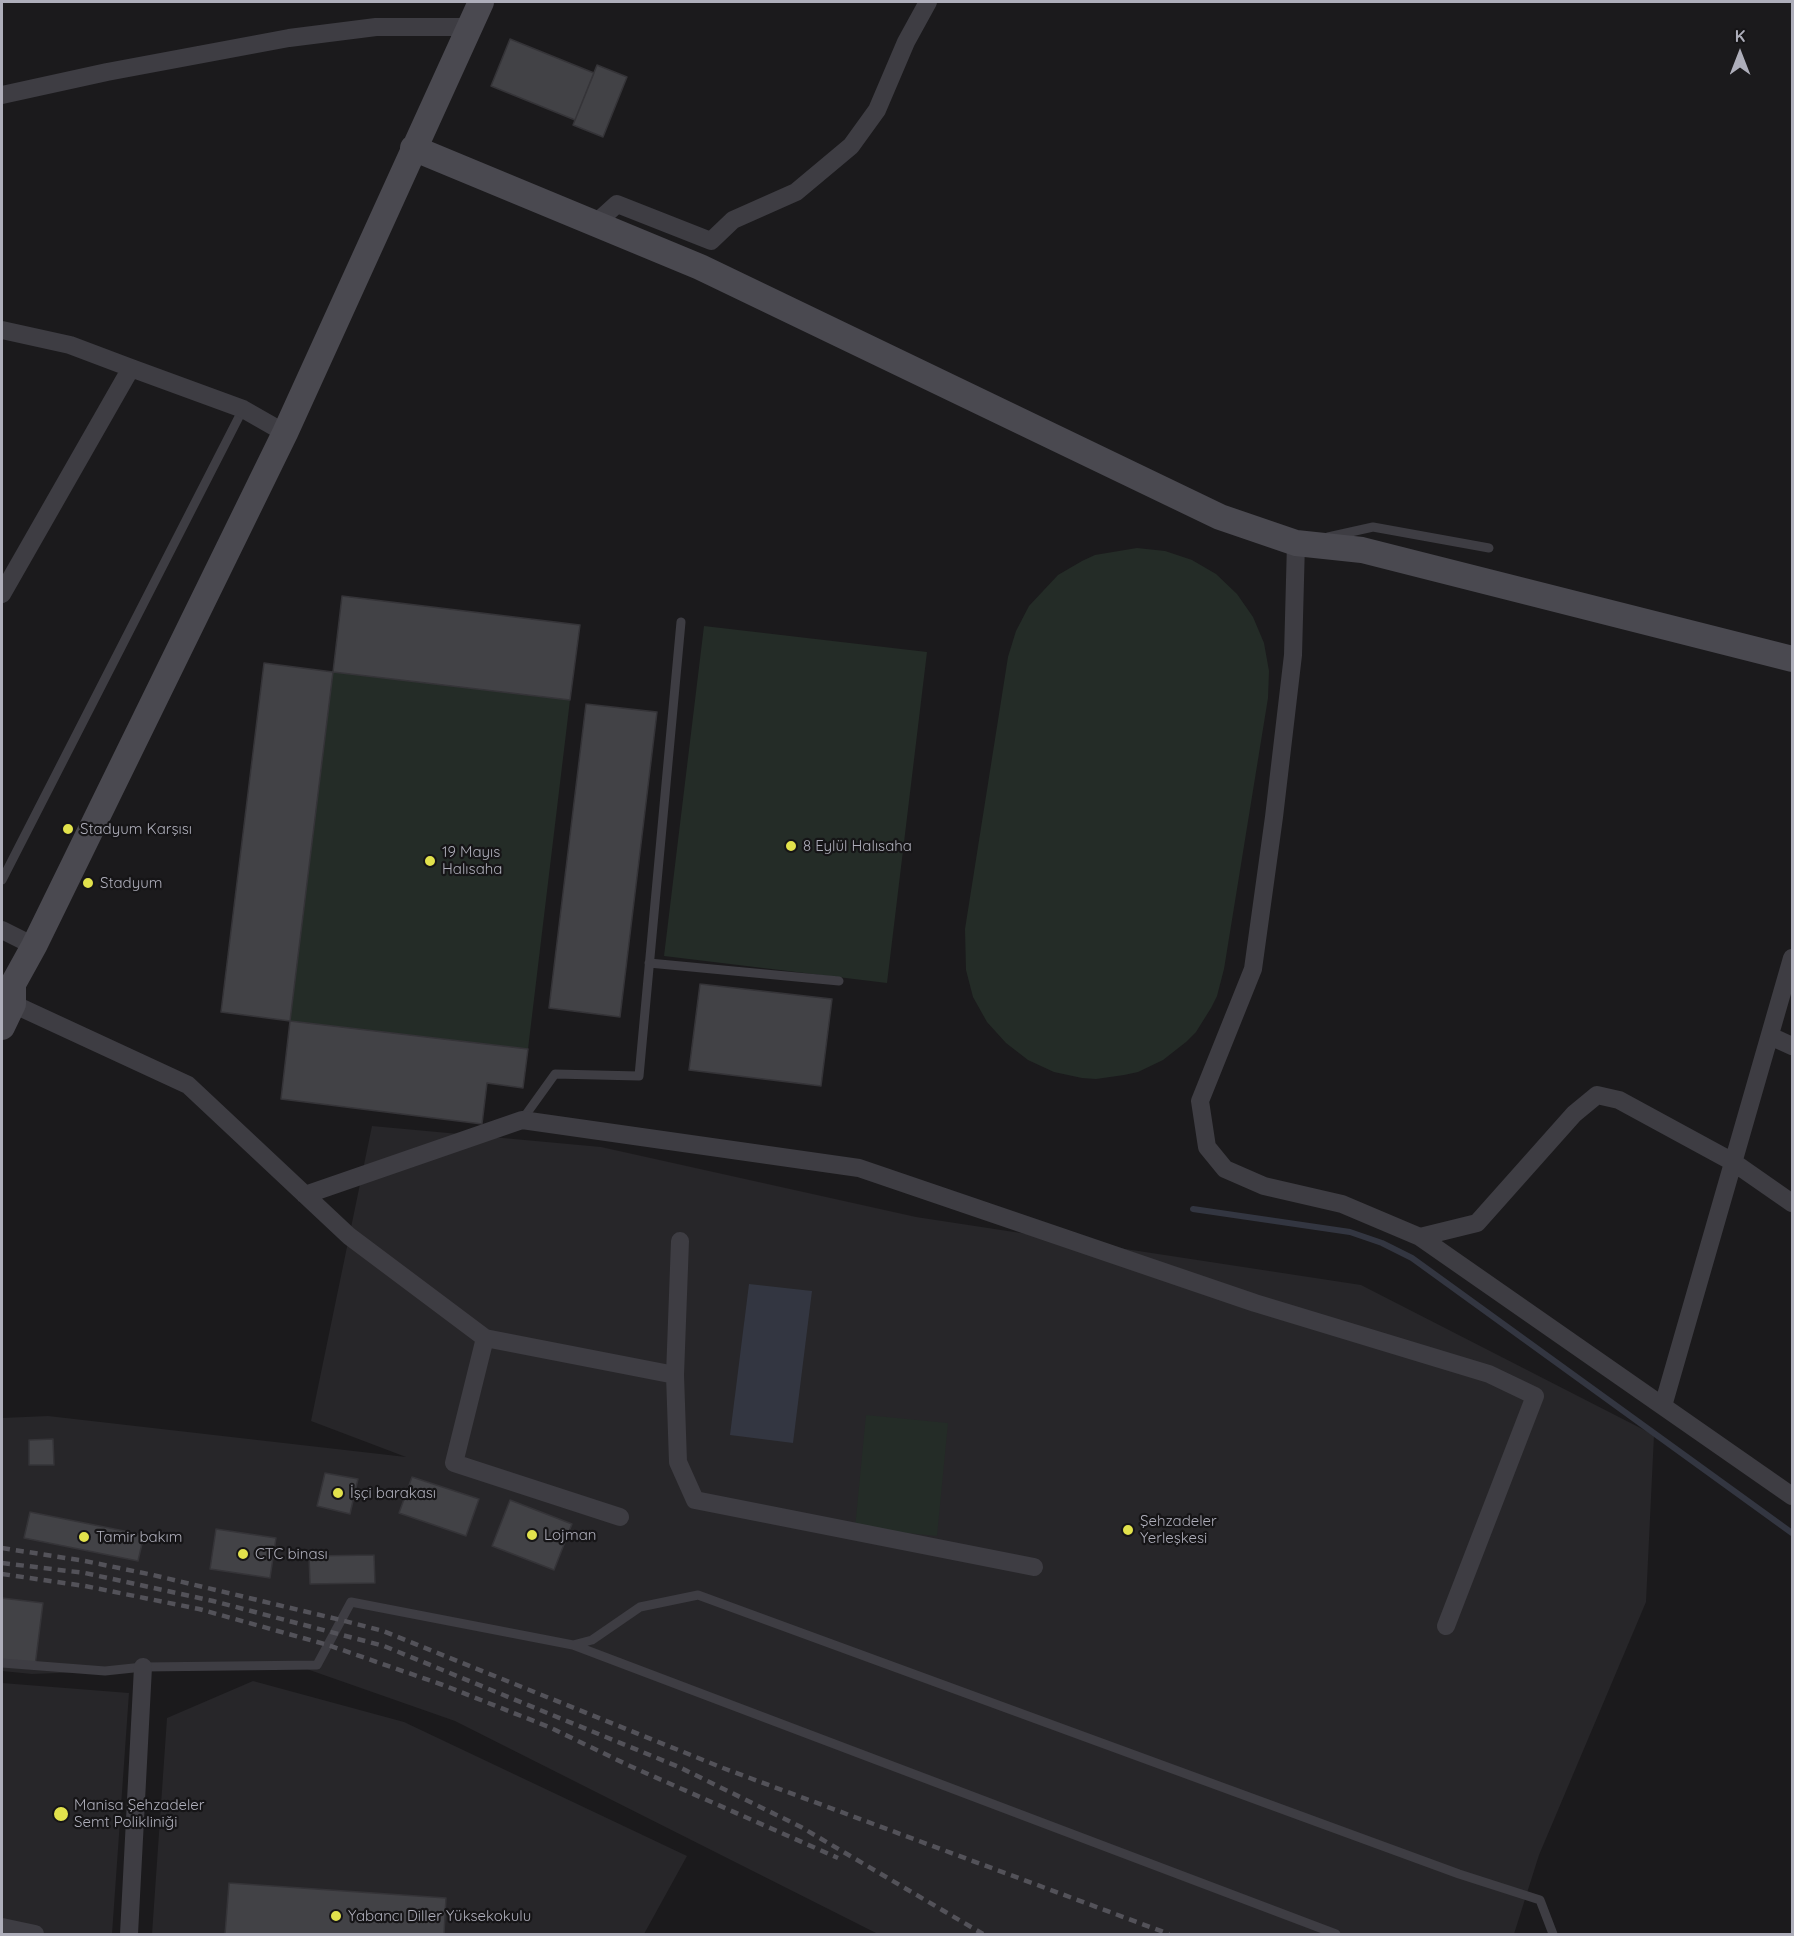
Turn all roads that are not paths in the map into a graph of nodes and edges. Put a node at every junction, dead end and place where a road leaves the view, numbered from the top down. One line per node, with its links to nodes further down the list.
1 (481, 2): 3 (street)
2 (928, 2): 6 (street)
3 (470, 27): 4 (street); 5 (street)
4 (2, 95)
5 (413, 148): 6 (street); 10 (street)
6 (596, 223): 11 (street)
7 (2, 330): 8 (street)
8 (131, 368): 9 (street); 13 (street)
9 (243, 409): 10 (street); 16 (lane)
10 (285, 433): 18 (street)
11 (1296, 543): 12 (lane); 15 (street); 30 (street)
12 (1489, 548)
13 (2, 594)
14 (681, 622): 20 (lane)
15 (1792, 659)
16 (2, 880)
17 (2, 930): 18 (street)
18 (34, 946): 22 (street)
19 (1792, 958): 24 (street)
20 (649, 963): 21 (lane); 26 (lane)
21 (839, 981)
22 (9, 994): 23 (street); 28 (street)
23 (2, 1027)
24 (1770, 1036): 25 (street); 27 (street)
25 (1792, 1046)
26 (522, 1120): 28 (street); 38 (street)
27 (1733, 1162): 29 (street); 30 (street); 34 (street)
28 (305, 1195): 32 (street)
29 (1792, 1203)
30 (1420, 1237): 34 (street)
31 (680, 1241): 33 (street)
32 (484, 1338): 33 (street); 36 (street)
33 (675, 1375): 37 (street)
34 (1663, 1406): 35 (street)
35 (1792, 1496)
36 (620, 1517)
37 (1034, 1567)
38 (1446, 1626)
39 (573, 1645): 41 (lane); 45 (lane); 46 (lane)
40 (2, 1663): 41 (lane)
41 (143, 1667): 44 (street)
42 (2, 1927): 43 (street)
43 (35, 1935)
44 (129, 1935)
45 (1336, 1935)
46 (1553, 1935)

